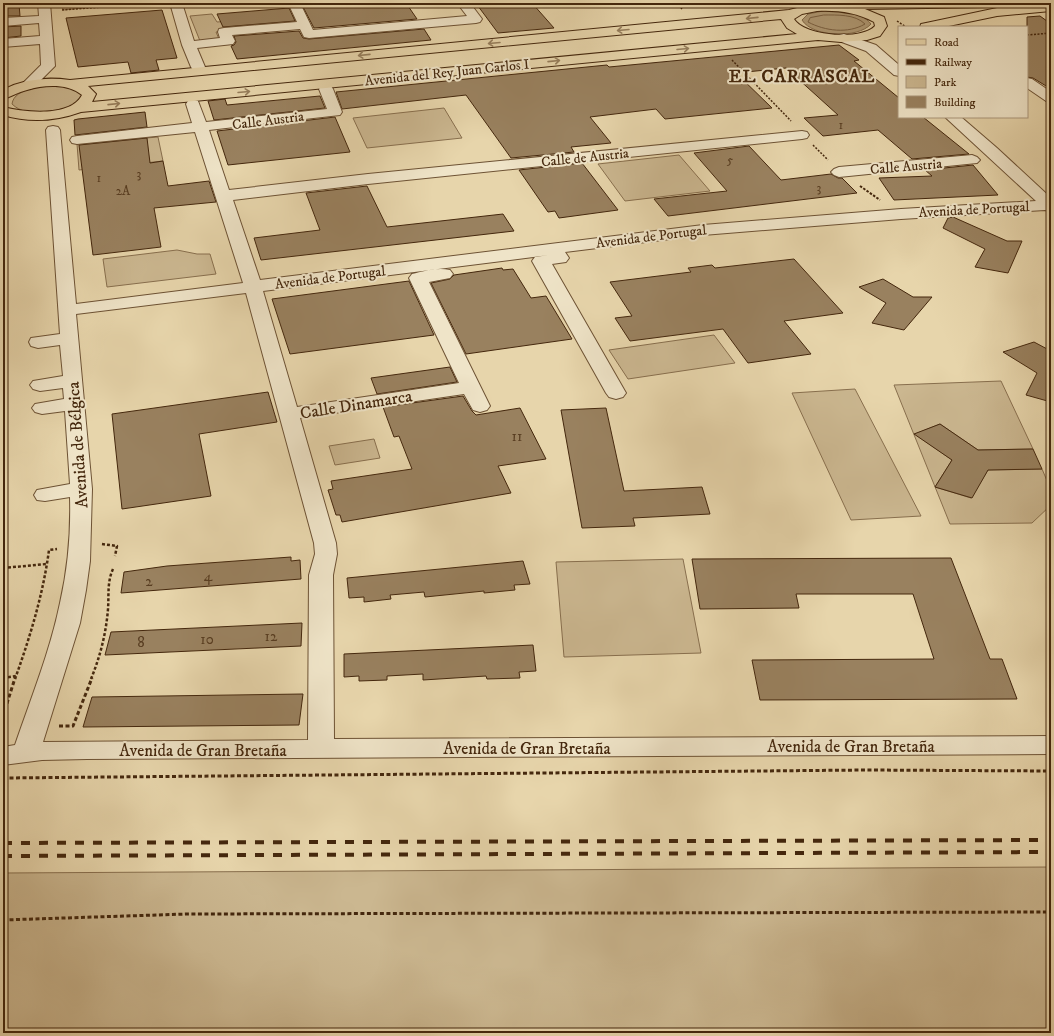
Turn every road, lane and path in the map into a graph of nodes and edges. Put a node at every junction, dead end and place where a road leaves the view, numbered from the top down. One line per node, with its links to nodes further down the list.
1 (44, 3): 12 (street)
2 (118, 3): 10 (path)
3 (294, 3): 15 (street)
4 (463, 3): 15 (street)
5 (989, 3): 8 (main road)
6 (177, 4): 24 (street)
7 (815, 5): 8 (main road, Avenida del Rey Juan Carlos I); 11 (main road, Avenida del Rey Juan Carlos I)
8 (838, 7): 17 (main road)
9 (1051, 7): 14 (main road)
10 (61, 10)
11 (791, 14): 20 (main road); 29 (main road, Avenida del Rey Juan Carlos I, one-way to 29)
12 (45, 19): 13 (street); 22 (street)
13 (3, 22)
14 (931, 26)
15 (306, 29): 24 (street)
16 (891, 31): 17 (main road)
17 (873, 33): 21 (main road); 25 (street)
18 (1051, 33): 19 (path)
19 (1028, 35)
20 (819, 36): 21 (main road); 37 (main road, Avenida del Rey Juan Carlos I, one-way to 20)
21 (844, 38): 25 (street)
22 (47, 39): 23 (street); 26 (street)
23 (3, 43)
24 (189, 45): 27 (street)
25 (871, 48): 28 (street)
26 (48, 66): 29 (street); 32 (street)
27 (198, 67)
28 (898, 71)
29 (66, 83): 32 (main road, Avenida del Rey Juan Carlos I); 37 (main road)
30 (1028, 83): 35 (street)
31 (3, 86): 32 (main road)
32 (24, 86): 34 (main road)
33 (326, 89): 42 (street, Calle Austria)
34 (3, 95)
35 (1051, 98)
36 (193, 104): 42 (street)
37 (71, 110): 39 (main road, Avenida del Rey Juan Carlos I); 43 (street)
38 (3, 111): 39 (main road)
39 (27, 116): 41 (main road); 43 (street)
40 (953, 118): 49 (street)
41 (3, 120)
42 (201, 128): 45 (street, Calle Austria); 48 (street)
43 (53, 130): 52 (street, Avenida de Bélgica)
44 (802, 135): 48 (street, Calle de Austria)
45 (77, 140)
46 (972, 160): 47 (street, Calle Austria)
47 (839, 172)
48 (223, 196): 51 (street)
49 (1051, 206): 50 (street, Avenida de Portugal)
50 (547, 255): 51 (street, Avenida de Portugal); 57 (street); 58 (street)
51 (253, 286): 52 (street, Avenida de Portugal); 62 (street, Avenida de Portugal)
52 (67, 310): 53 (street, Avenida de Bélgica)
53 (70, 338): 54 (street); 55 (street, Avenida de Bélgica)
54 (38, 342)
55 (73, 381): 56 (street); 59 (street, Avenida de Bélgica)
56 (40, 385)
57 (469, 387): 60 (street); 62 (street, Calle Dinamarca)
58 (616, 393)
59 (75, 404): 61 (street); 63 (street, Avenida de Bélgica)
60 (480, 406)
61 (42, 408)
62 (289, 414): 74 (street, Calle Dinamarca)
63 (81, 490): 64 (street); 75 (street, Avenida de Bélgica)
64 (45, 495)
65 (106, 544): 66 (path)
66 (115, 556)
67 (3, 568): 69 (path)
68 (113, 569): 72 (path)
69 (16, 676): 70 (path); 71 (path)
70 (3, 678)
71 (3, 716)
72 (60, 726)
73 (1051, 745): 74 (street, Avenida de Gran Bretaña)
74 (321, 749): 75 (street, Avenida de Gran Bretaña)
75 (14, 754)
76 (1051, 771): 77 (path)
77 (3, 778)
78 (1051, 912): 79 (path)
79 (3, 920)

